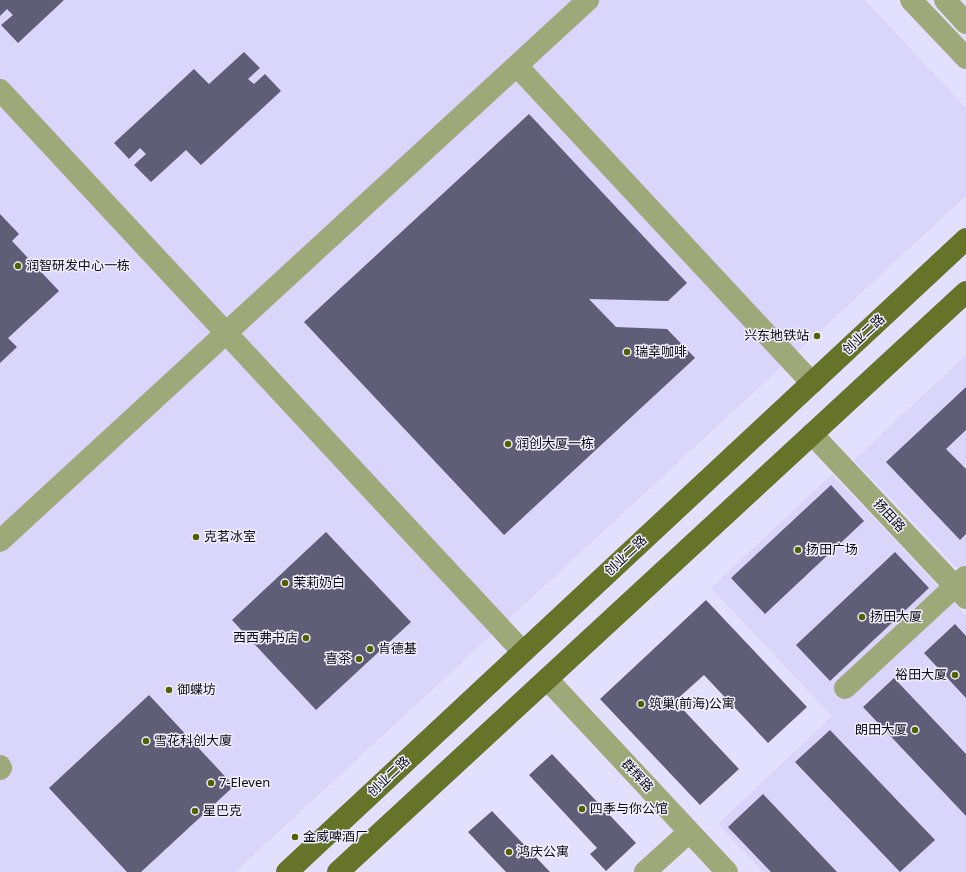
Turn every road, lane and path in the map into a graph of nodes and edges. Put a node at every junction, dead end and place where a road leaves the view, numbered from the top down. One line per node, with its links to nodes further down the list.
1 (588, 0): 6 (street)
2 (911, 0): 5 (street)
3 (944, 0): 4 (street)
4 (966, 23)
5 (966, 58)
6 (517, 66): 10 (street); 11 (street)
7 (0, 90): 10 (street)
8 (966, 239): 11 (main road, 创业二路)
9 (966, 292): 12 (main road)
10 (226, 333): 13 (street); 15 (street)
11 (812, 383): 15 (main road, 创业二路)
12 (812, 434): 14 (street, 扬田路); 16 (main road)
13 (0, 541)
14 (962, 587): 17 (street)
15 (523, 652): 19 (main road, 创业二路)
16 (547, 679): 18 (street, 群辉路); 20 (main road)
17 (845, 688)
18 (689, 832): 21 (street); 22 (street, 群辉路)
19 (287, 872)
20 (338, 872)
21 (646, 872)
22 (727, 872)

